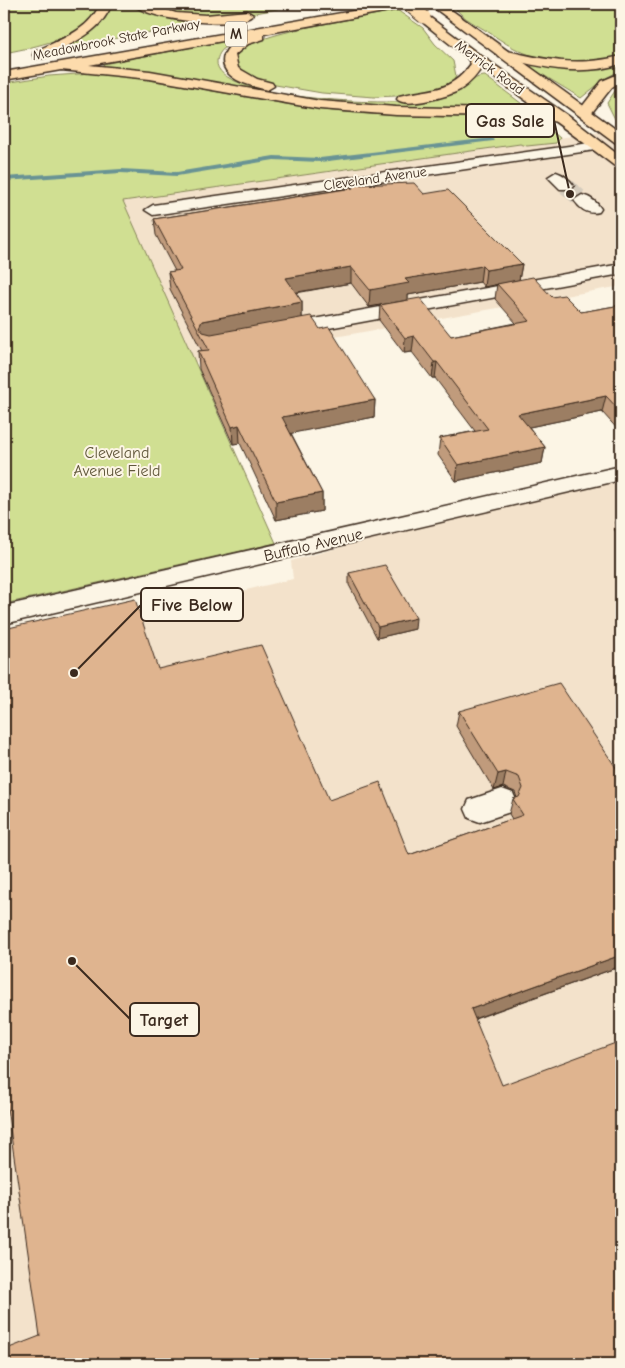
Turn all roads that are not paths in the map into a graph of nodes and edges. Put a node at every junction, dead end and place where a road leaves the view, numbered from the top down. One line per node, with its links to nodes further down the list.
1 (106, 4): 9 (main road, Meadowbrook State Parkway)
2 (139, 4): 8 (main road, Meadowbrook State Parkway / M)
3 (409, 4): 7 (main road, Meadowbrook State Parkway / M); 11 (main road, Merrick Road, bridge)
4 (436, 4): 10 (main road, Merrick Road)
5 (314, 8): 6 (main road)
6 (284, 14)
7 (330, 18): 11 (main road); 13 (main road, Meadowbrook State Parkway / M)
8 (186, 30)
9 (88, 47)
10 (503, 54): 12 (main road); 16 (main road, Merrick Road)
11 (472, 56): 17 (main road, Merrick Road)
12 (621, 60)
13 (61, 66): 14 (main road, Meadowbrook State Parkway / M); 17 (main road)
14 (4, 76)
15 (621, 77): 16 (main road)
16 (585, 112): 18 (main road, Merrick Road)
17 (562, 118): 19 (main road, Merrick Road)
18 (621, 140)
19 (597, 146): 20 (main road, Merrick Road); 21 (street, Cleveland Avenue)
20 (621, 164)
21 (411, 173): 22 (street); 23 (street, Cleveland Avenue)
22 (423, 185)
23 (154, 210)
24 (621, 252): 25 (street)
25 (575, 260)
26 (621, 269): 27 (street)
27 (261, 335)
28 (621, 474): 29 (street, Buffalo Avenue)
29 (4, 614)

